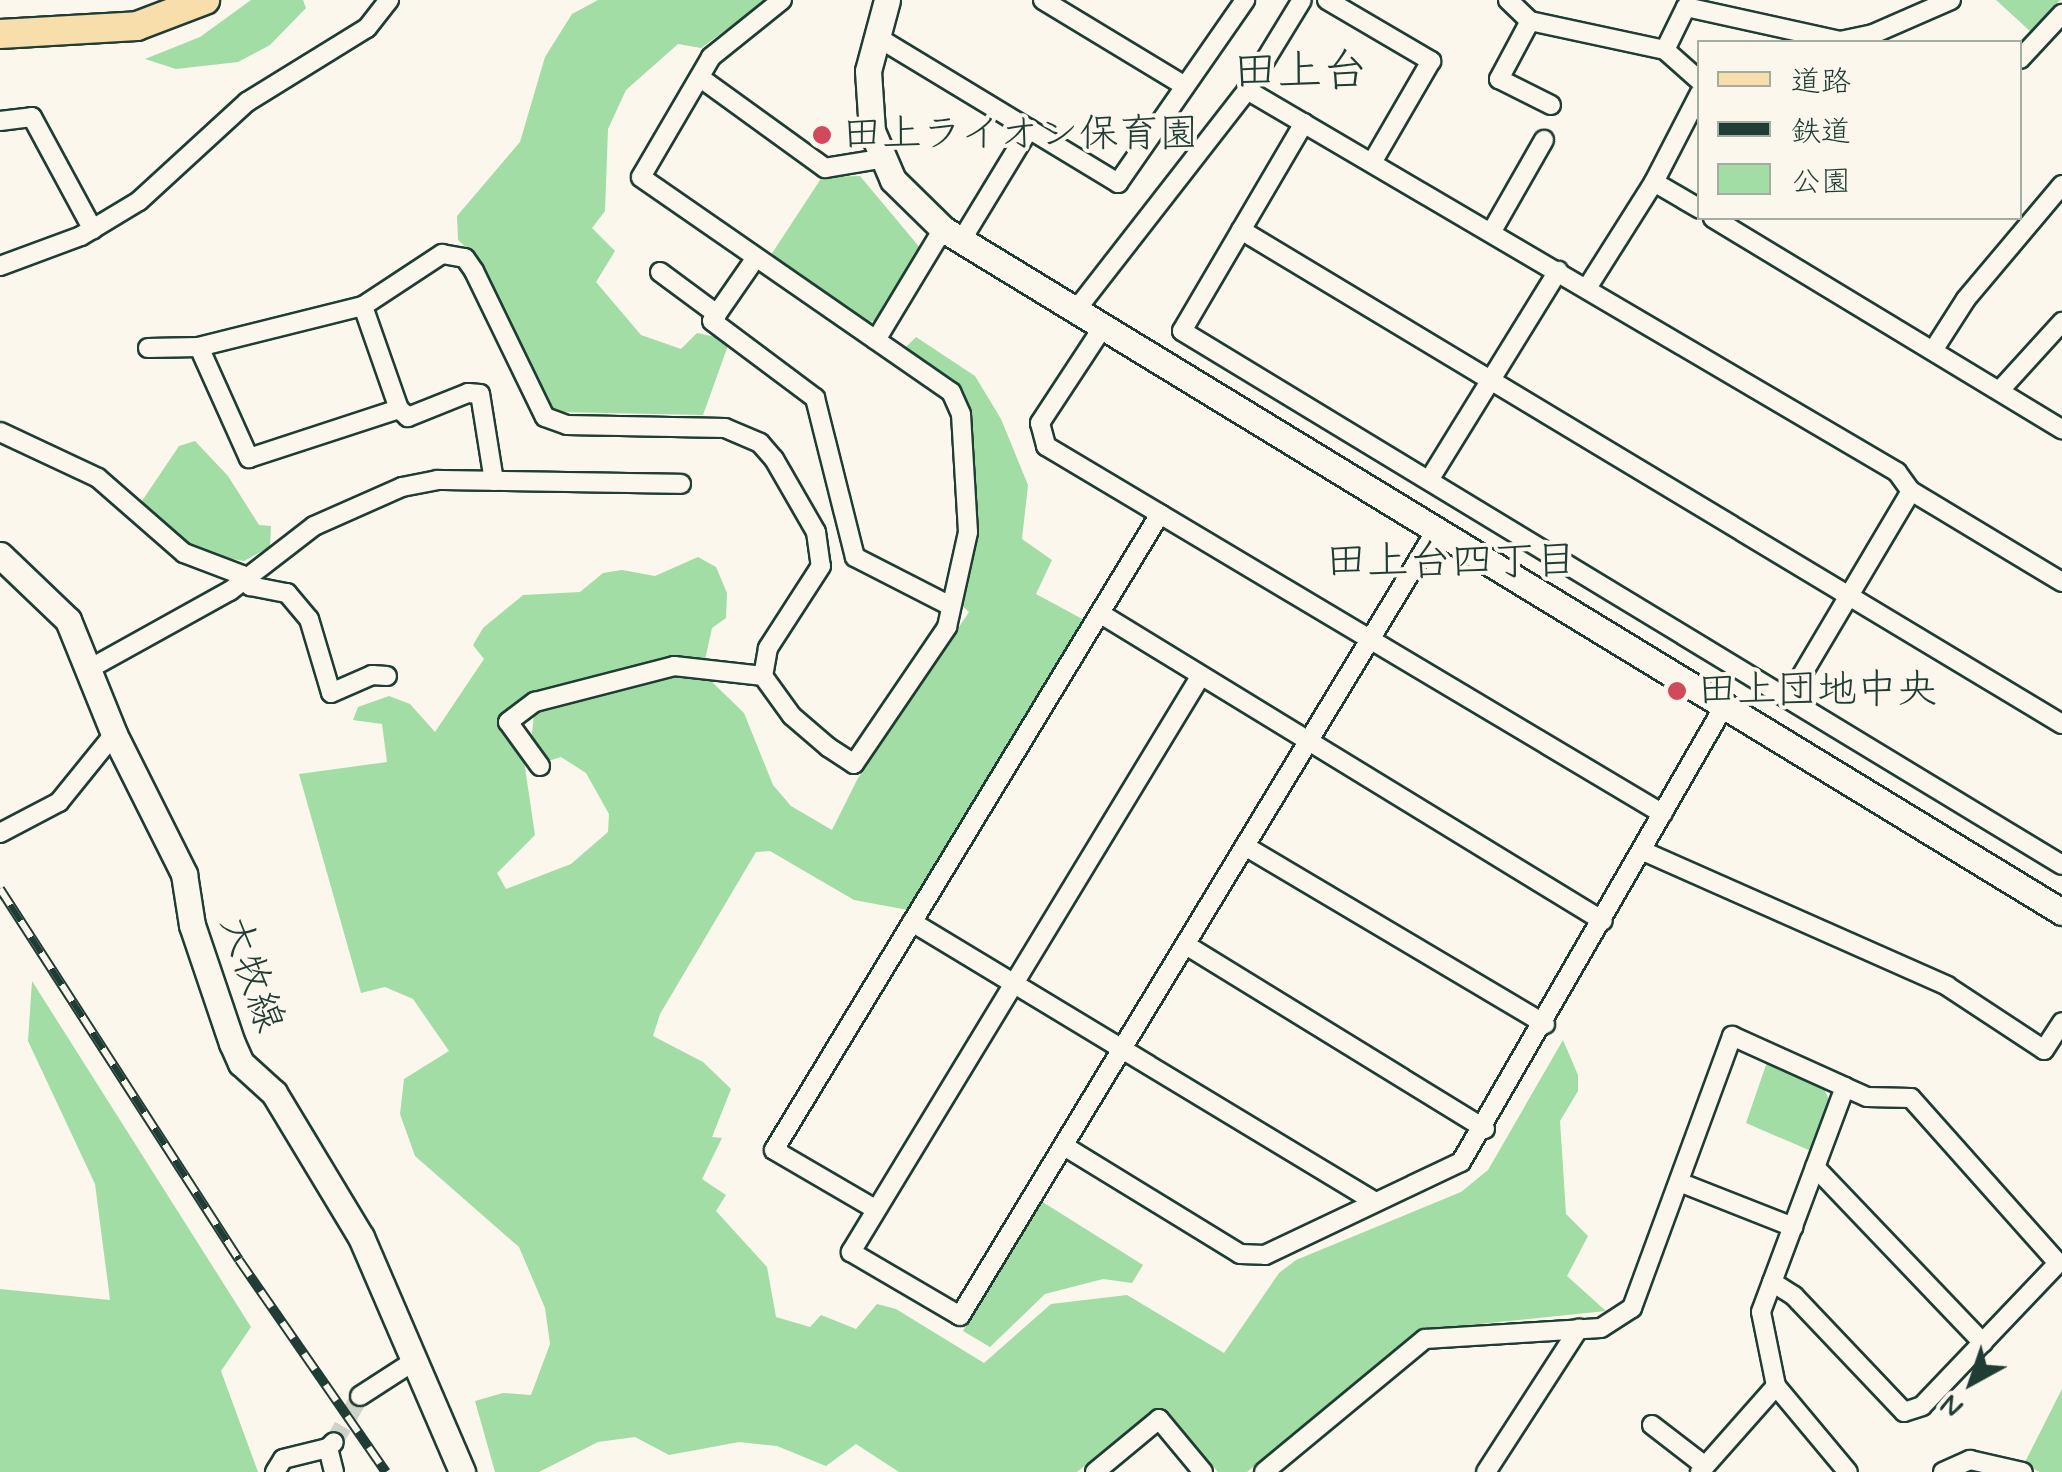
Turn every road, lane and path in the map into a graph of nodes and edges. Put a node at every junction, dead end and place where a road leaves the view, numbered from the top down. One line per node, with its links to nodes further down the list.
1 (205, 0): 13 (main road)
2 (389, 0): 36 (street)
3 (782, 0): 20 (street)
4 (888, 0): 14 (street)
5 (1043, 0): 21 (street)
6 (1245, 0): 21 (street)
7 (1302, 0): 22 (street)
8 (1327, 0): 30 (street)
9 (1508, 0): 12 (street)
10 (1952, 0): 16 (street)
11 (2062, 14): 18 (street)
12 (1530, 21): 17 (street); 24 (street)
13 (0, 34)
14 (877, 37): 27 (street); 29 (street)
15 (1835, 40): 17 (street)
16 (1843, 40)
17 (1665, 50): 19 (street)
18 (2022, 57)
19 (1697, 78)
20 (702, 79): 29 (street); 40 (street)
21 (1185, 86): 27 (street)
22 (1247, 90): 26 (street); 46 (street)
23 (1697, 99): 31 (street)
24 (1551, 104)
25 (0, 121): 36 (street)
26 (1304, 123): 30 (street); 37 (street)
27 (1029, 129): 39 (street)
28 (1544, 140): 38 (street)
29 (880, 159): 39 (street)
30 (1373, 160): 38 (street)
31 (1654, 182): 34 (street); 44 (street)
32 (2062, 185): 33 (street)
33 (2054, 206): 53 (street)
34 (1697, 208)
35 (1716, 220): 53 (street)
36 (93, 230): 41 (street)
37 (1242, 230): 54 (street); 59 (street)
38 (1492, 231): 42 (street)
39 (952, 235): 46 (street); 50 (street)
40 (755, 259): 47 (street); 50 (street)
41 (0, 266)
42 (1558, 271): 44 (street); 54 (street)
43 (660, 272): 47 (street)
44 (1587, 288): 62 (street)
45 (363, 306): 51 (street); 56 (street); 74 (street)
46 (1076, 310): 49 (street)
47 (717, 314): 69 (street)
48 (2062, 322): 55 (street)
49 (1103, 327): 63 (street); 64 (street)
50 (876, 340): 69 (street)
51 (198, 347): 52 (street); 56 (street)
52 (148, 348)
53 (1934, 349): 55 (street)
54 (1492, 379): 59 (street); 68 (street)
55 (2001, 390): 57 (street)
56 (399, 409): 60 (street)
57 (2062, 429)
58 (0, 432): 66 (street)
59 (1429, 480): 76 (street)
60 (494, 481): 61 (street); 66 (street)
61 (681, 484)
62 (1911, 491): 67 (street); 68 (street)
63 (1160, 514): 70 (street); 71 (street)
64 (1437, 530): 71 (street); 77 (street)
65 (0, 555): 72 (street, 大牧線)
66 (242, 576): 72 (street); 73 (street)
67 (2062, 582)
68 (1852, 593): 76 (street); 78 (street)
69 (948, 605): 74 (street)
70 (1101, 614): 75 (street); 89 (street)
71 (1370, 640): 80 (street); 82 (street)
72 (89, 669): 79 (street, 大牧線)
73 (387, 676)
74 (763, 676): 81 (street)
75 (1200, 677): 80 (street); 91 (street)
76 (1790, 696): 86 (street)
77 (1724, 708): 82 (street); 87 (street)
78 (2062, 724)
79 (114, 734): 83 (street); 106 (street, 大牧線)
80 (1308, 743): 84 (street); 88 (street)
81 (540, 766)
82 (1663, 814): 85 (street)
83 (0, 833)
84 (1246, 846): 90 (street); 92 (street)
85 (1643, 851): 88 (street); 93 (street)
86 (2062, 865)
87 (2062, 912)
88 (1603, 921): 92 (street)
89 (912, 922): 91 (street); 101 (street)
90 (1186, 945): 94 (street); 96 (street)
91 (1014, 984): 94 (street); 101 (street)
92 (1545, 1024): 96 (street)
93 (2060, 1030)
94 (1123, 1049): 97 (street); 100 (street)
95 (1844, 1087): 98 (street); 99 (street); 105 (street)
96 (1485, 1129): 100 (street)
97 (1064, 1146): 100 (street); 101 (street)
98 (1815, 1167): 102 (street); 105 (street)
99 (1679, 1182): 102 (street); 104 (street)
100 (1372, 1200)
101 (876, 1210)
102 (1793, 1227): 103 (street)
103 (1772, 1282): 105 (street); 107 (street)
104 (1578, 1328): 116 (street); 117 (street)
105 (1982, 1343)
106 (414, 1360): 108 (street); 113 (street, 大牧線)
107 (1776, 1386): 110 (street); 118 (street)
108 (360, 1396)
109 (1652, 1426): 110 (street)
110 (1702, 1470)
111 (274, 1472): 112 (street)
112 (334, 1472)
113 (462, 1472)
114 (1095, 1472): 115 (street)
115 (1203, 1472)
116 (1264, 1472)
117 (1486, 1472)
118 (1848, 1472)
119 (1942, 1472): 120 (street)
120 (2023, 1472)

